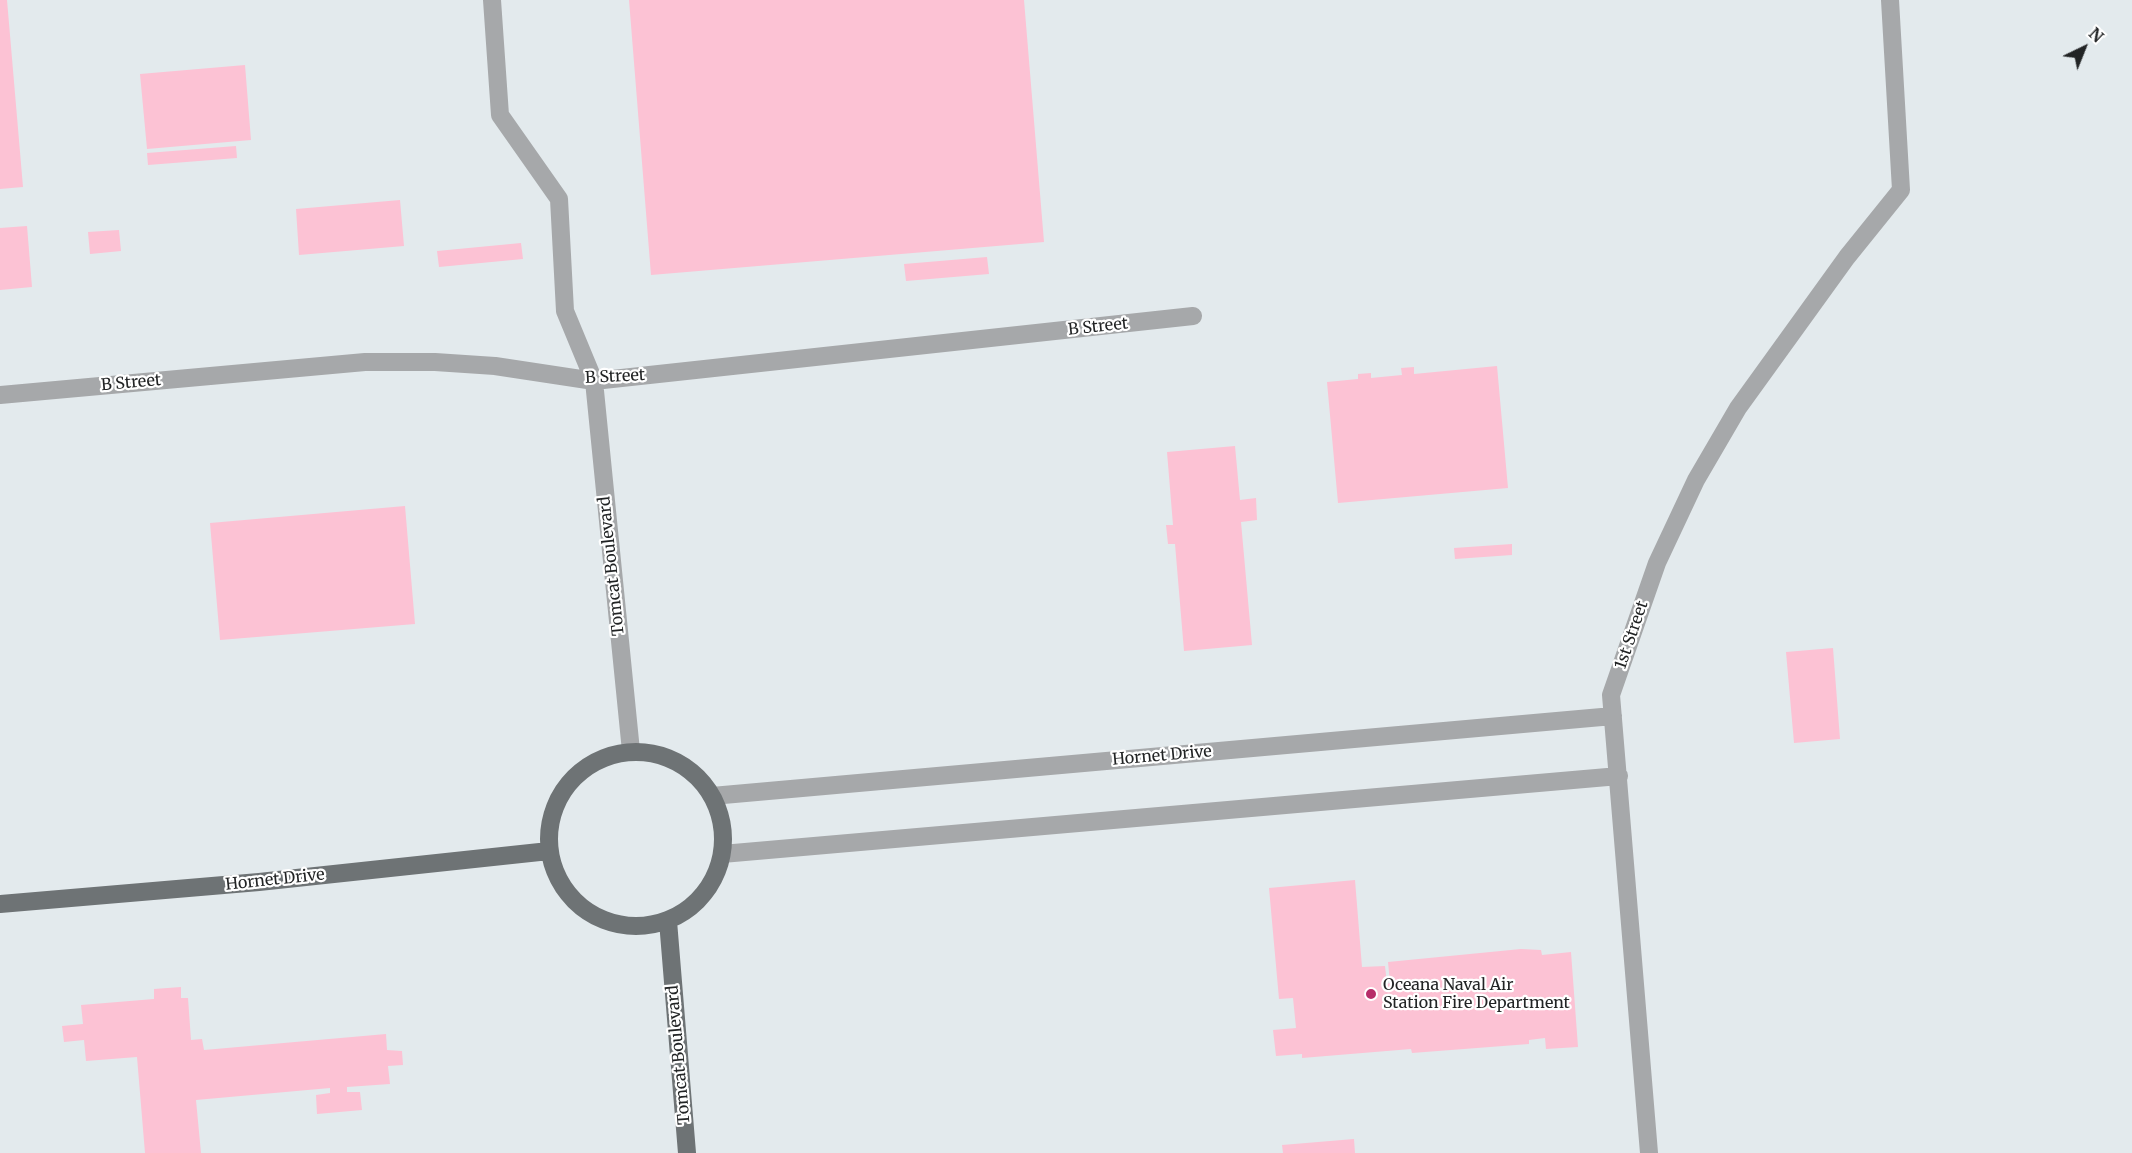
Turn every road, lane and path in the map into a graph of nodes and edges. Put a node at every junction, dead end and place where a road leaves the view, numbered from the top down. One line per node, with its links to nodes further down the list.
1 (492, 0): 4 (street, Tomcat Boulevard)
2 (1890, 0): 6 (street, 1st Street)
3 (1193, 316): 4 (street, B Street)
4 (594, 381): 5 (street, B Street); 7 (street, Tomcat Boulevard)
5 (0, 395)
6 (1613, 716): 8 (street, 1st Street); 9 (street, Hornet Drive)
7 (631, 751): 9 (main road); 10 (main road)
8 (1619, 776): 11 (street); 15 (street, 1st Street)
9 (712, 796): 11 (main road)
10 (549, 851): 12 (main road, Hornet Drive); 13 (main road)
11 (722, 854): 13 (main road)
12 (0, 904)
13 (668, 921): 14 (main road, Tomcat Boulevard)
14 (687, 1153)
15 (1649, 1153)

